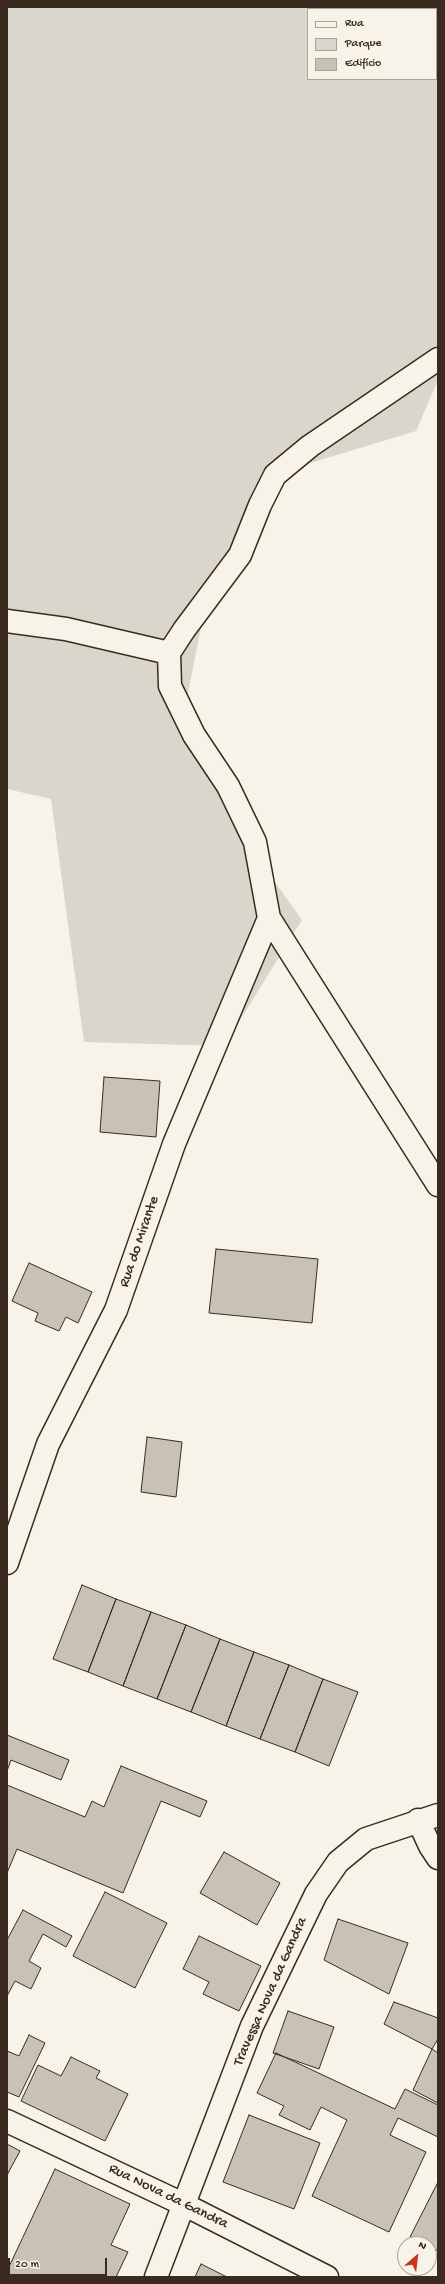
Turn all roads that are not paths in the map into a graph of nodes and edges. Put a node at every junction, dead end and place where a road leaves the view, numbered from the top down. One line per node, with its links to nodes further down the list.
1 (438, 359): 3 (street)
2 (7, 621): 3 (street)
3 (169, 653): 4 (street)
4 (269, 918): 5 (street); 6 (street, Rua do Mirante)
5 (438, 1185)
6 (7, 1563)
7 (428, 1818): 8 (street); 10 (street, Travessa Nova da Gandra)
8 (438, 1858)
9 (7, 2121): 10 (street, Rua Nova da Gandra)
10 (185, 2205): 11 (street, Travessa Nova da Gandra); 12 (street, Rua Nova da Gandra)
11 (156, 2277)
12 (327, 2277)

